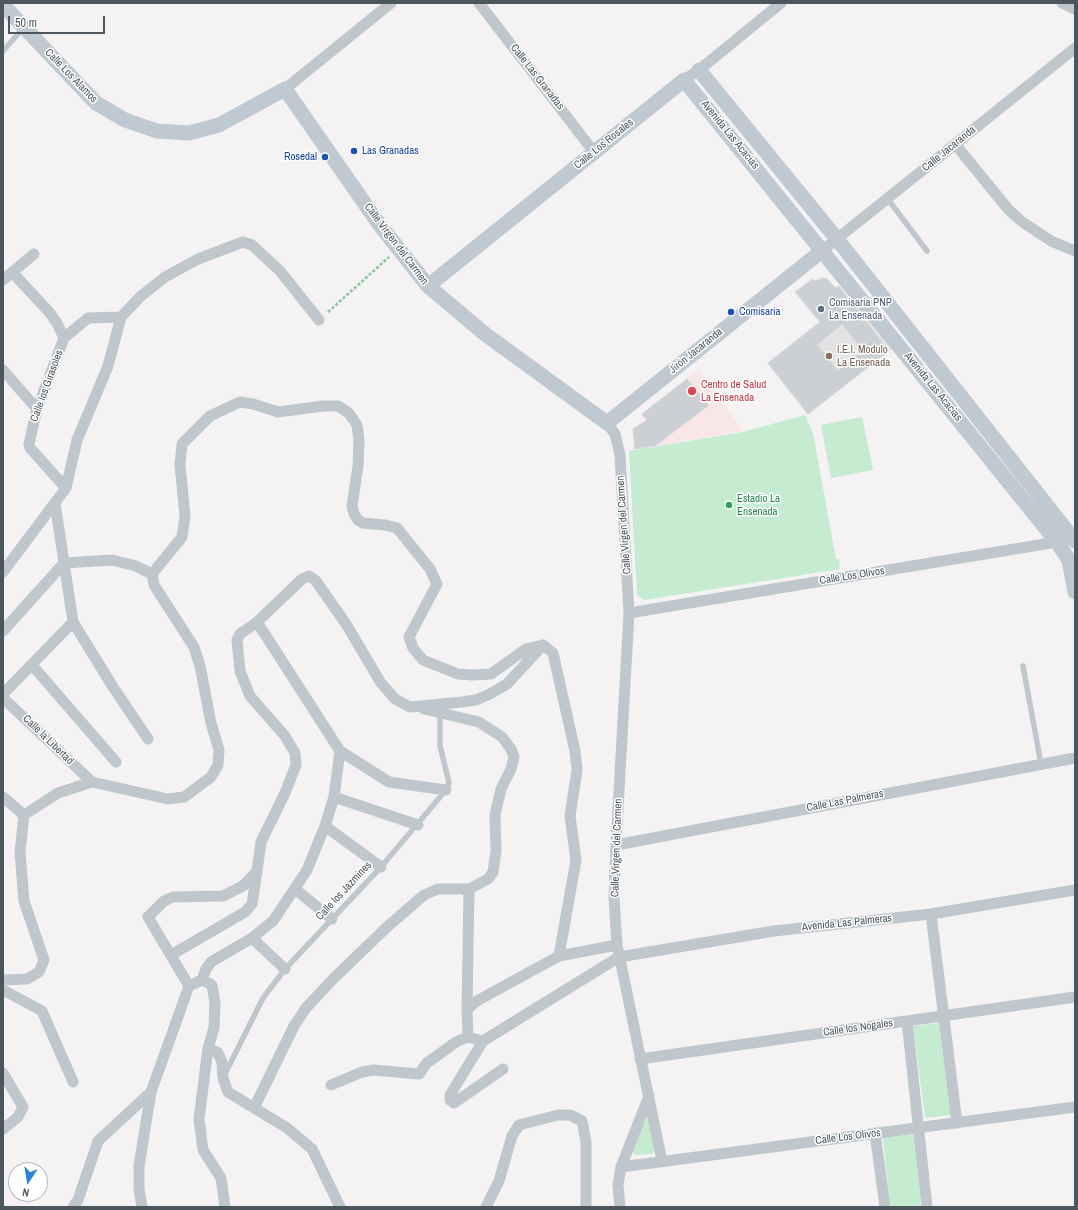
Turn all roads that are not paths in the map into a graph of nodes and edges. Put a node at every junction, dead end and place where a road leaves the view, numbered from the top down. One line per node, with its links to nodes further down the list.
1 (391, 3): 12 (street)
2 (479, 3): 14 (street, Calle Las Granadas)
3 (781, 3): 10 (street, Calle Los Rosales)
4 (1062, 3): 6 (street)
5 (3, 5): 7 (street, Calle Los Alamos)
6 (1075, 9)
7 (24, 27): 9 (lane); 12 (street, Calle Los Alamos)
8 (1075, 48): 13 (street, Calle Jacaranda)
9 (3, 51)
10 (699, 70): 11 (street, Calle Los Rosales); 16 (street, Avenida Las Acacias)
11 (684, 80): 14 (street, Calle Los Rosales); 17 (street, Avenida Las Acacias)
12 (284, 89): 23 (street, Calle Virgen del Carmen)
13 (955, 144): 15 (street, Calle Jacaranda); 19 (street)
14 (594, 152): 23 (street, Calle Los Rosales)
15 (887, 198): 16 (street, Calle Jacaranda); 18 (lane)
16 (837, 239): 17 (street, Calle Jacaranda); 32 (street, Avenida Las Acacias)
17 (823, 250): 29 (street, Jirón Jacaranda); 33 (street, Avenida Las Acacias)
18 (927, 251)
19 (1075, 251)
20 (34, 254): 21 (street)
21 (12, 272): 22 (street); 26 (street, Calle los Girasoles)
22 (3, 280)
23 (428, 286): 29 (street, Calle Virgen del Carmen)
24 (121, 317): 25 (street); 26 (street); 30 (street)
25 (319, 320)
26 (64, 338): 28 (street, Calle los Girasoles)
27 (3, 370): 28 (street)
28 (37, 409): 30 (street, Calle los Girasoles)
29 (607, 423): 38 (street, Calle Virgen del Carmen)
30 (66, 488): 31 (street)
31 (55, 503): 34 (street); 35 (street)
32 (1074, 539): 33 (street, Calle Los Olivos)
33 (1057, 542): 37 (street, Avenida Las Acacias); 38 (street, Calle Los Olivos)
34 (64, 563): 36 (street); 39 (street); 41 (street)
35 (3, 572)
36 (152, 574): 42 (street); 54 (street)
37 (1075, 592)
38 (629, 613): 61 (street, Calle Virgen del Carmen)
39 (73, 622): 43 (street); 49 (street)
40 (258, 622): 47 (street); 50 (street); 63 (street)
41 (3, 631)
42 (543, 645): 47 (street); 72 (street)
43 (32, 665): 45 (street); 52 (street)
44 (1023, 666): 53 (lane)
45 (3, 694)
46 (3, 698): 54 (street, Calle la Libertad)
47 (410, 707): 48 (street)
48 (440, 712): 55 (lane); 65 (street)
49 (148, 739)
50 (340, 751): 55 (street); 56 (street)
51 (1075, 758): 53 (street, Calle Las Palmeras)
52 (116, 762)
53 (1040, 764): 61 (street, Calle Las Palmeras)
54 (92, 782): 58 (street)
55 (446, 790): 59 (lane, Calle los Jazmines)
56 (334, 796): 59 (street); 60 (street)
57 (3, 797): 58 (street)
58 (24, 815): 75 (street)
59 (418, 825): 62 (lane, Calle los Jazmines)
60 (325, 826): 62 (street); 64 (street)
61 (616, 845): 70 (street, Calle Virgen del Carmen)
62 (381, 867): 68 (lane, Calle los Jazmines)
63 (257, 871): 71 (street); 71 (street)
64 (295, 889): 68 (street); 69 (street)
65 (469, 889): 80 (street); 95 (street)
66 (1075, 890): 67 (street, Avenida Las Palmeras)
67 (931, 914): 73 (street, Avenida Las Palmeras); 81 (street)
68 (332, 919): 74 (lane, Calle los Jazmines)
69 (252, 938): 74 (street); 76 (street)
70 (617, 945): 72 (street); 73 (street, Calle Virgen del Carmen)
71 (171, 955): 77 (street)
72 (559, 956): 80 (street)
73 (619, 957): 84 (street); 86 (street, Calle Virgen del Carmen)
74 (285, 969): 89 (lane, Calle los Jazmines)
75 (3, 980)
76 (202, 980): 77 (street); 85 (street)
77 (189, 986): 92 (street)
78 (3, 990): 90 (street)
79 (1075, 997): 81 (street, Calle los Nogales)
80 (467, 1010): 83 (street)
81 (945, 1015): 82 (street, Calle los Nogales); 96 (street)
82 (907, 1021): 86 (street, Calle los Nogales); 97 (street)
83 (468, 1037): 84 (street); 91 (street)
84 (483, 1042): 87 (street)
85 (208, 1048): 89 (street); 104 (street)
86 (640, 1059): 93 (street, Calle Virgen del Carmen)
87 (503, 1069)
88 (3, 1073): 98 (street)
89 (223, 1078): 95 (street)
90 (73, 1082)
91 (331, 1085)
92 (151, 1092): 102 (street); 103 (street)
93 (649, 1095): 100 (street, Calle Virgen del Carmen); 101 (street)
94 (1075, 1107): 96 (street, Calle Los Olivos)
95 (254, 1108): 105 (street)
96 (956, 1123): 97 (street, Calle Los Olivos)
97 (918, 1128): 99 (street, Calle Los Olivos); 110 (street)
98 (3, 1129)
99 (875, 1133): 100 (street, Calle Los Olivos); 109 (street)
100 (662, 1161): 101 (street, Calle Los Olivos)
101 (621, 1166): 108 (street)
102 (72, 1207)
103 (142, 1207)
104 (225, 1207)
105 (340, 1207)
106 (486, 1207): 107 (street)
107 (586, 1207)
108 (620, 1207)
109 (885, 1207)
110 (927, 1207)

